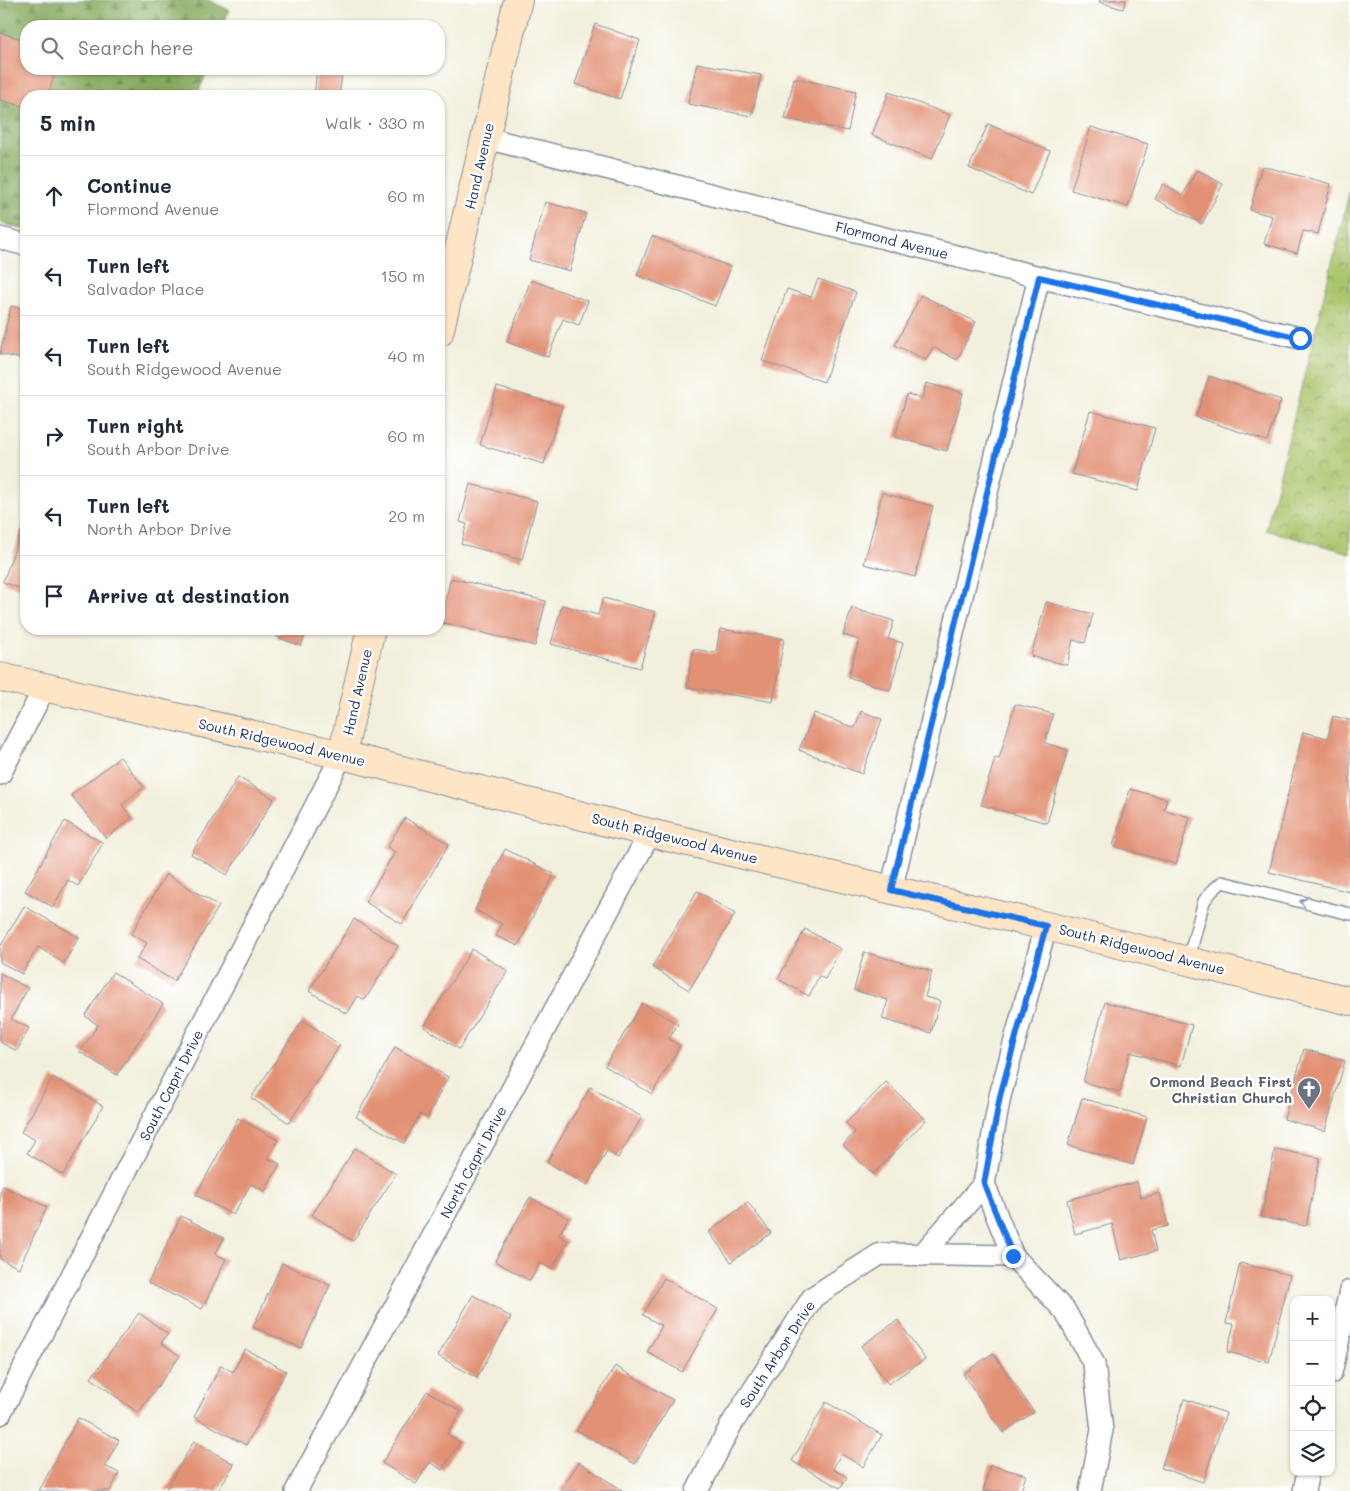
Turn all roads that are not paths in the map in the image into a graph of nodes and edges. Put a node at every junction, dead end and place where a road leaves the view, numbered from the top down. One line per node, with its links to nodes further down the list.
1 (518, 0): 2 (street, Hand Avenue)
2 (486, 138): 5 (street, Flormond Avenue); 6 (street, Hand Avenue)
3 (0, 238): 4 (street)
4 (20, 243)
5 (1039, 277): 7 (street, Flormond Avenue); 14 (street)
6 (445, 307)
7 (1300, 338)
8 (370, 635): 11 (street, Hand Avenue)
9 (0, 677): 10 (street, South Ridgewood Avenue)
10 (45, 687): 11 (street, South Ridgewood Avenue); 12 (street)
11 (342, 755): 13 (street, South Ridgewood Avenue); 24 (street, South Capri Drive)
12 (0, 774)
13 (650, 833): 14 (street, South Ridgewood Avenue); 26 (street, North Capri Drive)
14 (891, 890): 16 (street, South Ridgewood Avenue)
15 (1350, 914): 17 (lane, one-way to 17)
16 (1046, 926): 17 (street, South Ridgewood Avenue); 19 (street)
17 (1188, 961): 18 (street, South Ridgewood Avenue)
18 (1350, 1000)
19 (984, 1184): 20 (street); 21 (street)
20 (922, 1254): 21 (street, South Arbor Drive); 27 (street, South Arbor Drive)
21 (1013, 1256): 28 (street)
22 (1350, 1291): 23 (street)
23 (1335, 1356)
24 (0, 1414)
25 (1307, 1476): 29 (street)
26 (296, 1491)
27 (697, 1491)
28 (1090, 1491)
29 (1304, 1491)

